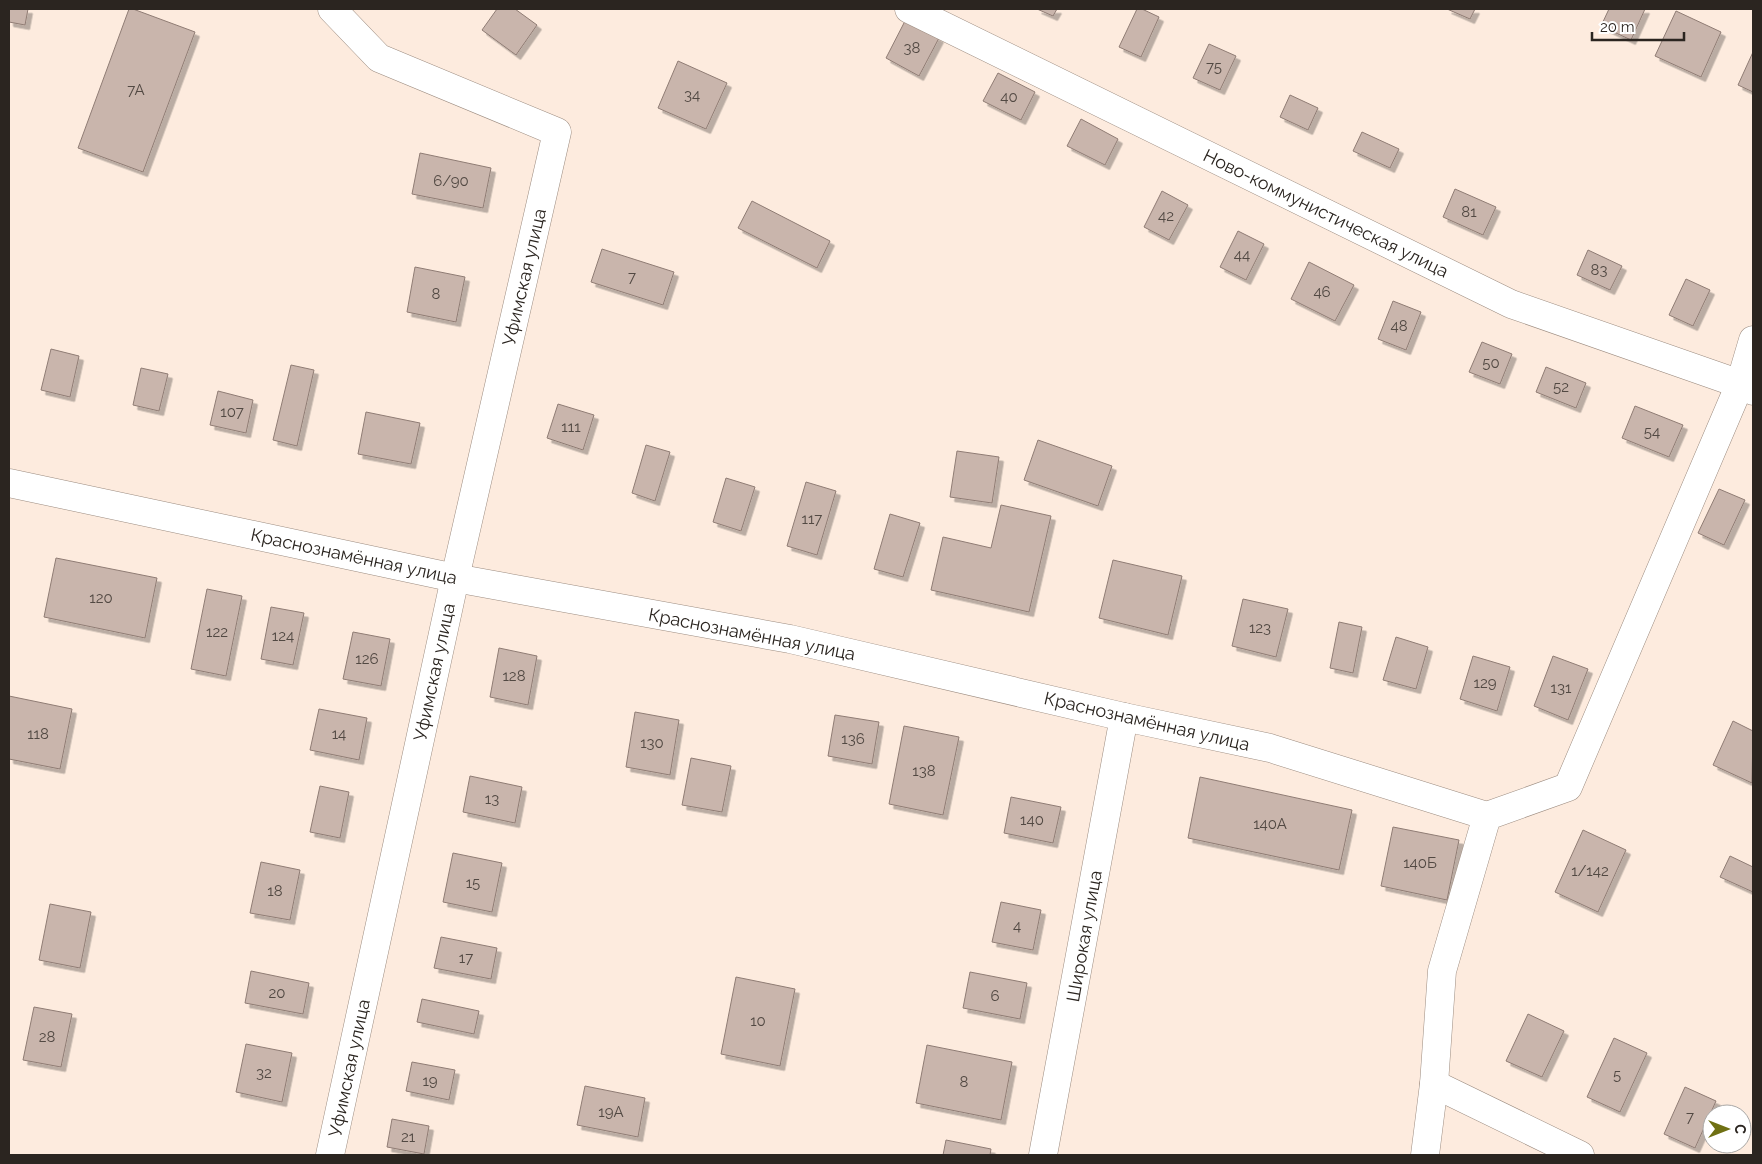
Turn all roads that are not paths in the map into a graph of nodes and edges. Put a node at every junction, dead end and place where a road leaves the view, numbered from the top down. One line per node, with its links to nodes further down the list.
1 (332, 9): 6 (street, Уфимская улица)
2 (909, 9): 4 (street, Ново-коммунистическая улица)
3 (1753, 340): 4 (street)
4 (1747, 388): 8 (street)
5 (9, 483): 6 (street, Краснознамённая улица)
6 (455, 578): 7 (street, Краснознамённая улица); 10 (street, Уфимская улица)
7 (1124, 717): 8 (street, Краснознамённая улица); 11 (street, Широкая улица)
8 (1487, 816): 9 (street)
9 (1434, 1084): 12 (street); 13 (street)
10 (330, 1155)
11 (1043, 1155)
12 (1425, 1155)
13 (1580, 1155)

